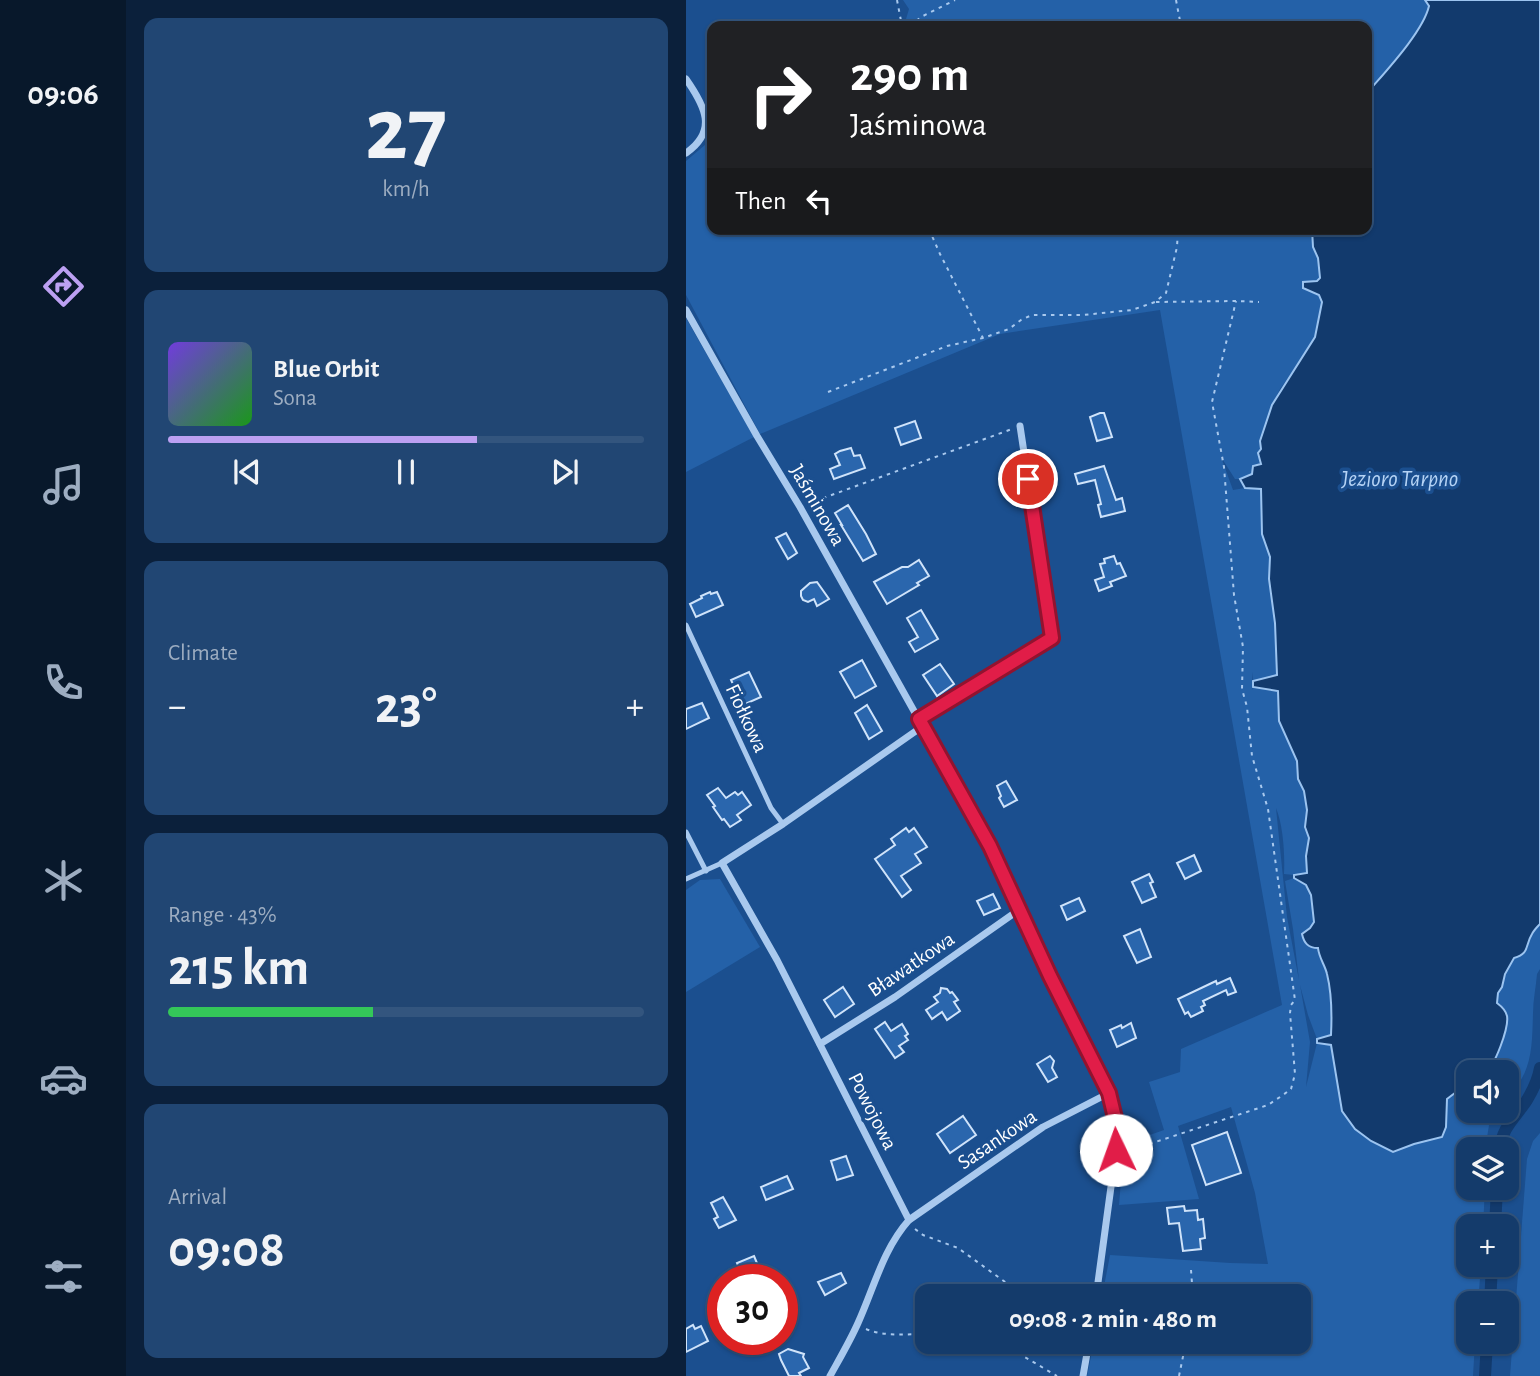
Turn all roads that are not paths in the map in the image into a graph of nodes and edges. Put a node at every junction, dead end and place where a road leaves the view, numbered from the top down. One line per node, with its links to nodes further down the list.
1 (686, 79): 2 (street)
2 (686, 153)
3 (686, 310): 6 (street, Jaśminowa)
4 (1020, 426): 6 (street)
5 (686, 625): 8 (lane, Fiołkowa)
6 (919, 719): 7 (street, Jaśminowa)
7 (923, 726): 8 (street); 13 (street, Jaśminowa)
8 (783, 824): 10 (street)
9 (686, 832): 11 (lane)
10 (722, 863): 11 (lane); 14 (street, Powojowa)
11 (706, 871): 12 (lane)
12 (686, 879)
13 (1020, 909): 14 (street, Bławatkowa); 15 (street, Jaśminowa)
14 (820, 1044): 16 (street, Powojowa)
15 (1109, 1093): 16 (street, Sasankowa); 17 (street, Jaśminowa)
16 (909, 1220): 19 (street)
17 (1098, 1284)
18 (1087, 1354): 20 (street)
19 (830, 1376)
20 (1083, 1376)

